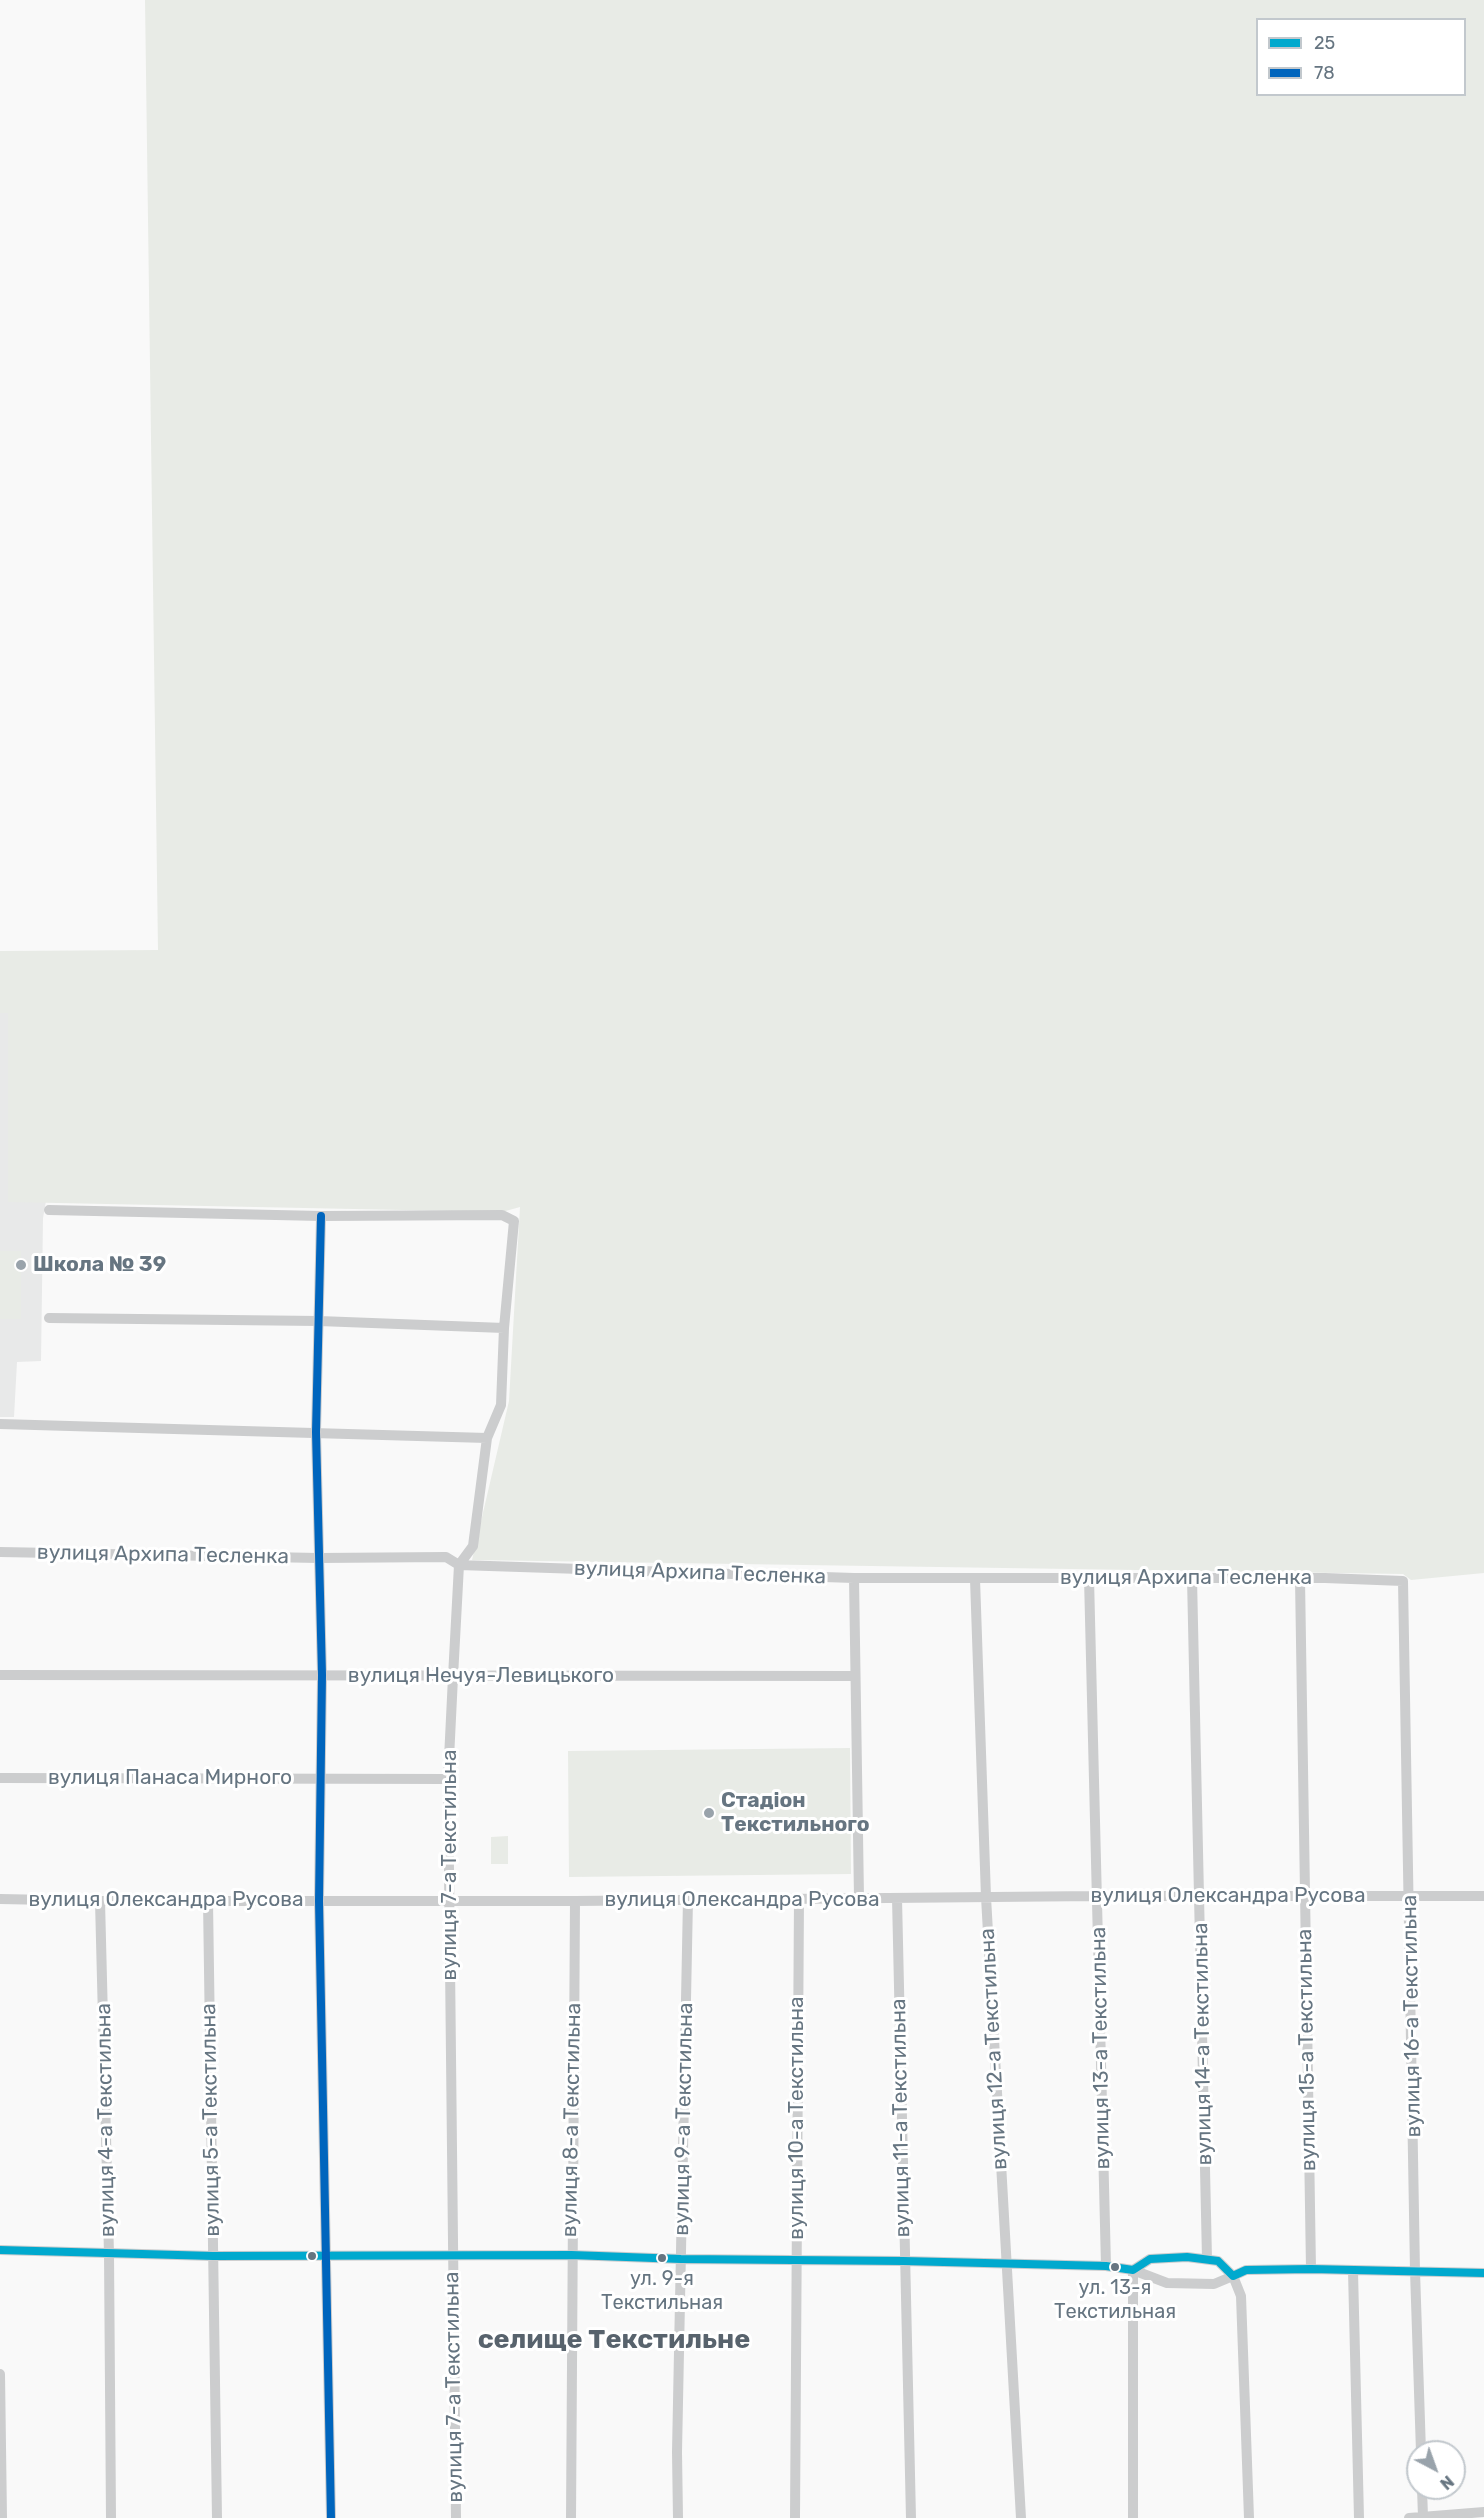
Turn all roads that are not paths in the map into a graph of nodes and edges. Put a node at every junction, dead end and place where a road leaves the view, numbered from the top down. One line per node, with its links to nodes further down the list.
1 (50, 1210): 2 (street)
2 (321, 1216): 4 (street); 5 (street, вулиця 7-а Текстильна)
3 (49, 1318): 4 (street)
4 (319, 1321): 5 (street); 7 (street)
5 (504, 1328): 8 (street, вулиця 7-а Текстильна)
6 (0, 1424): 7 (street)
7 (316, 1432): 8 (street); 10 (street)
8 (487, 1438): 11 (street, вулиця 7-а Текстильна)
9 (0, 1552): 10 (street, вулиця Архипа Тесленка)
10 (319, 1557): 11 (street, вулиця Архипа Тесленка); 19 (street)
11 (459, 1565): 12 (street, вулиця Архипа Тесленка); 21 (street, вулиця 7-а Текстильна)
12 (854, 1578): 15 (street, вулиця Архипа Тесленка); 20 (street)
13 (1089, 1578): 14 (street, вулиця Архипа Тесленка); 15 (street, вулиця Архипа Тесленка); 25 (street, вулиця 13-а Текстильна)
14 (1192, 1578): 16 (street, вулиця Архипа Тесленка); 26 (street, вулиця 14-а Текстильна)
15 (975, 1579): 30 (street, вулиця 12-а Текстильна)
16 (1300, 1579): 17 (street, вулиця Архипа Тесленка); 27 (street, вулиця 15-а Текстильна)
17 (1403, 1581): 28 (street, вулиця 16-а Текстильна)
18 (0, 1675): 19 (street, вулиця Нечуя-Левицького)
19 (322, 1675): 21 (street, вулиця Нечуя-Левицького); 23 (street)
20 (854, 1676): 21 (street, вулиця Нечуя-Левицького); 32 (street)
21 (453, 1677): 24 (street, вулиця 7-а Текстильна)
22 (0, 1778): 23 (street, вулиця Панаса Мирного)
23 (321, 1778): 24 (street, вулиця Панаса Мирного); 38 (street)
24 (448, 1779): 39 (street, вулиця 7-а Текстильна)
25 (1097, 1896): 26 (street, вулиця Олександра Русова); 30 (street, вулиця Олександра Русова); 52 (street, вулиця 13-а Текстильна)
26 (1199, 1896): 27 (street, вулиця Олександра Русова); 48 (street, вулиця 14-а Текстильна)
27 (1304, 1896): 28 (street, вулиця Олександра Русова); 53 (street, вулиця 15-а Текстильна)
28 (1410, 1896): 29 (street, вулиця Олександра Русова); 56 (street, вулиця 16-а Текстильна)
29 (1484, 1896)
30 (986, 1897): 33 (street, вулиця Олександра Русова); 51 (street, вулиця 12-а Текстильна)
31 (798, 1898): 32 (street, вулиця Олександра Русова); 35 (street, вулиця Олександра Русова); 49 (street, вулиця 10-а Текстильна)
32 (859, 1898): 33 (street, вулиця Олександра Русова)
33 (897, 1898): 50 (street, вулиця 11-а Текстильна)
34 (0, 1899): 36 (street, вулиця Олександра Русова)
35 (688, 1899): 40 (street, вулиця Олександра Русова); 47 (street, вулиця 9-а Текстильна)
36 (100, 1901): 37 (street, вулиця Олександра Русова); 42 (street, вулиця 4-а Текстильна)
37 (208, 1901): 38 (street, вулиця Олександра Русова); 45 (street, вулиця 5-а Текстильна)
38 (319, 1901): 39 (street, вулиця Олександра Русова); 43 (street)
39 (449, 1901): 40 (street, вулиця Олександра Русова); 46 (street, вулиця 7-а Текстильна)
40 (575, 1901): 44 (street, вулиця 8-а Текстильна)
41 (0, 2250): 42 (street)
42 (109, 2254): 45 (street); 66 (street, вулиця 4-а Текстильна)
43 (326, 2255): 45 (street); 46 (street); 68 (street)
44 (571, 2255): 46 (street); 47 (street); 70 (street, вулиця 8-а Текстильна)
45 (213, 2256): 67 (street, вулиця 5-а Текстильна)
46 (452, 2256): 69 (street, вулиця 7-а Текстильна)
47 (681, 2259): 49 (street); 71 (street, вулиця 9-а Текстильна)
48 (1207, 2259): 54 (street); 58 (street)
49 (796, 2260): 50 (street); 72 (street, вулиця 10-а Текстильна)
50 (903, 2261): 51 (street); 73 (street, вулиця 11-а Текстильна)
51 (1005, 2264): 52 (street); 74 (street, вулиця 12-а Текстильна)
52 (1106, 2266): 54 (street)
53 (1311, 2269): 55 (street); 58 (street)
54 (1133, 2270): 58 (street); 75 (street)
55 (1353, 2271): 56 (street); 77 (street)
56 (1415, 2271): 57 (street); 60 (street, вулиця 16-а Текстильна)
57 (1484, 2273)
58 (1233, 2276): 76 (street)
59 (0, 2374): 65 (street)
60 (1421, 2440)
61 (1422, 2500): 64 (street)
62 (1484, 2512): 63 (street)
63 (1469, 2516): 64 (street)
64 (1423, 2517): 78 (street)
65 (2, 2518)
66 (111, 2518)
67 (217, 2518)
68 (331, 2518)
69 (456, 2518)
70 (571, 2518)
71 (678, 2518)
72 (795, 2518)
73 (910, 2518)
74 (1021, 2518)
75 (1133, 2518)
76 (1250, 2518)
77 (1359, 2518)
78 (1409, 2518)

